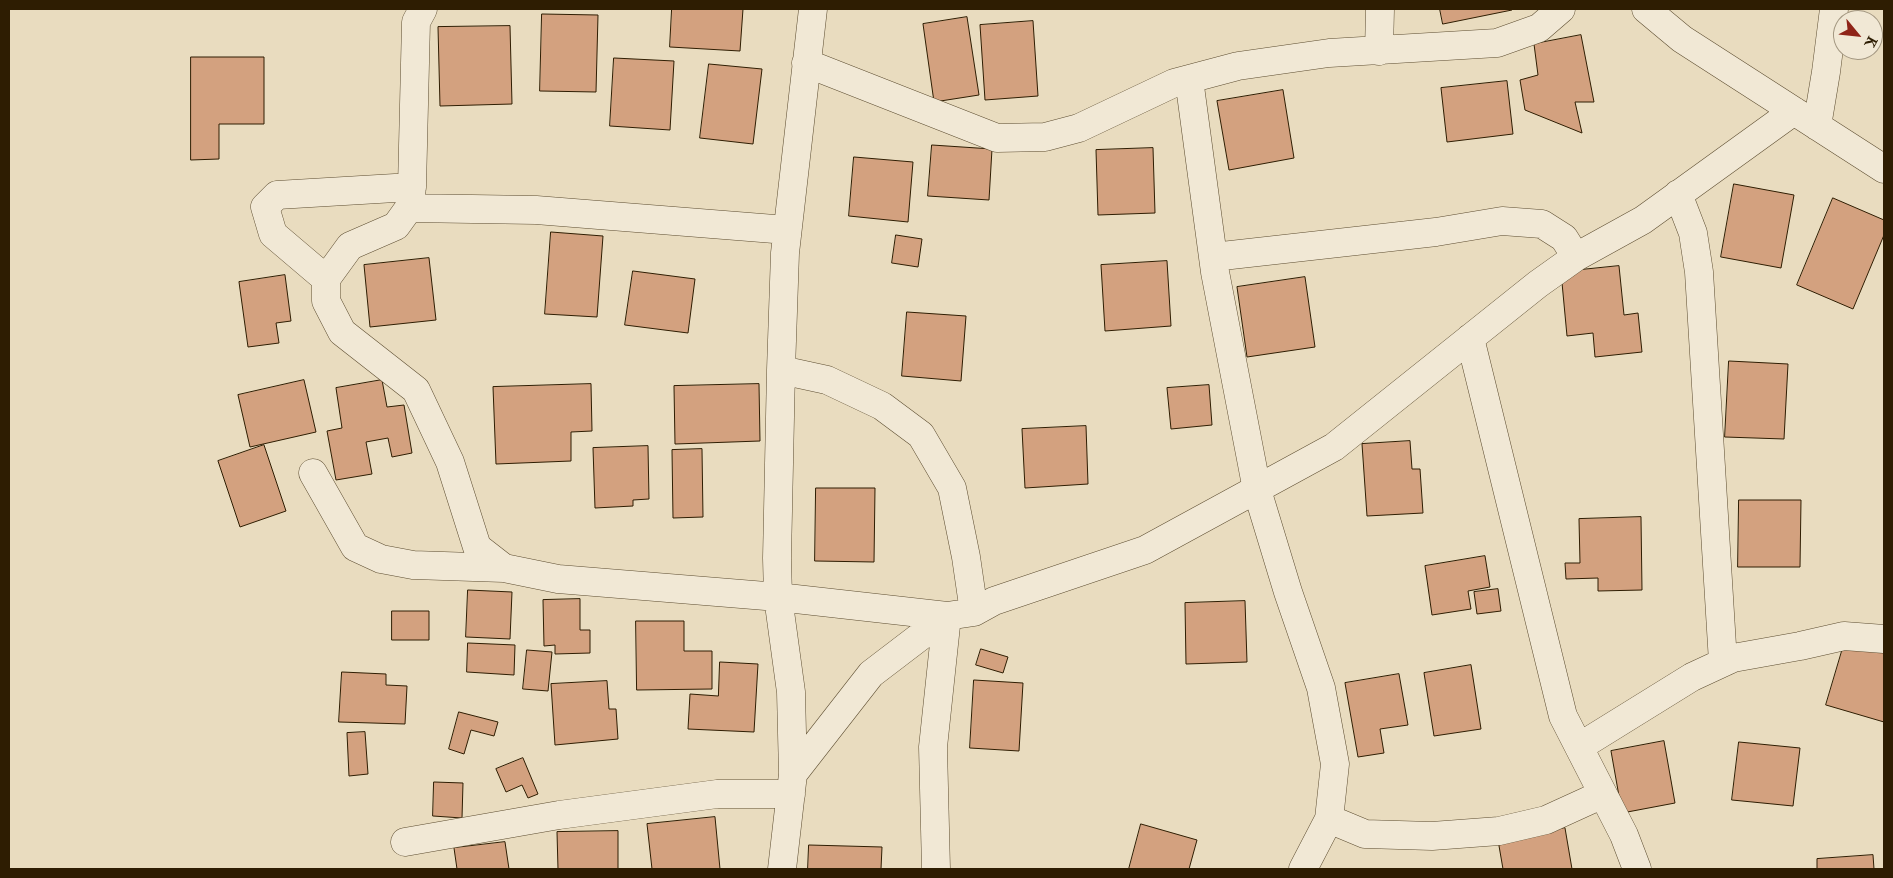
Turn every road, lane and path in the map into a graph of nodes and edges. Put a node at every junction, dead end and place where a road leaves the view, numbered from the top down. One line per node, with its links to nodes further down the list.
1 (423, 9): 14 (street)
2 (813, 9): 8 (street)
3 (1380, 9): 7 (street)
4 (1561, 9): 7 (street)
5 (1646, 9): 10 (street)
6 (1834, 9): 11 (street)
7 (1379, 51): 9 (street)
8 (806, 63): 9 (street); 15 (street)
9 (1189, 79): 16 (street)
10 (1794, 111): 11 (street); 13 (street)
11 (1817, 126): 12 (street)
12 (1884, 169)
13 (1678, 194): 17 (street); 28 (street)
14 (410, 198): 15 (street); 18 (street); 18 (street)
15 (787, 230): 20 (street)
16 (1213, 257): 17 (street); 22 (street)
17 (1576, 257): 19 (street)
18 (326, 279): 23 (street)
19 (1470, 338): 22 (street); 29 (street)
20 (781, 370): 24 (street); 25 (street)
21 (313, 473): 23 (street)
22 (1256, 490): 25 (street); 32 (street)
23 (504, 568): 24 (street)
24 (778, 598): 26 (street); 30 (street)
25 (974, 612): 26 (street)
26 (947, 616): 30 (street); 35 (street)
27 (1884, 639): 28 (street)
28 (1723, 662): 29 (street)
29 (1579, 747): 31 (street)
30 (792, 784): 33 (street); 34 (street)
31 (1603, 794): 32 (street); 37 (street)
32 (1328, 819): 36 (street)
33 (404, 842)
34 (782, 869)
35 (936, 869)
36 (1303, 869)
37 (1637, 869)

